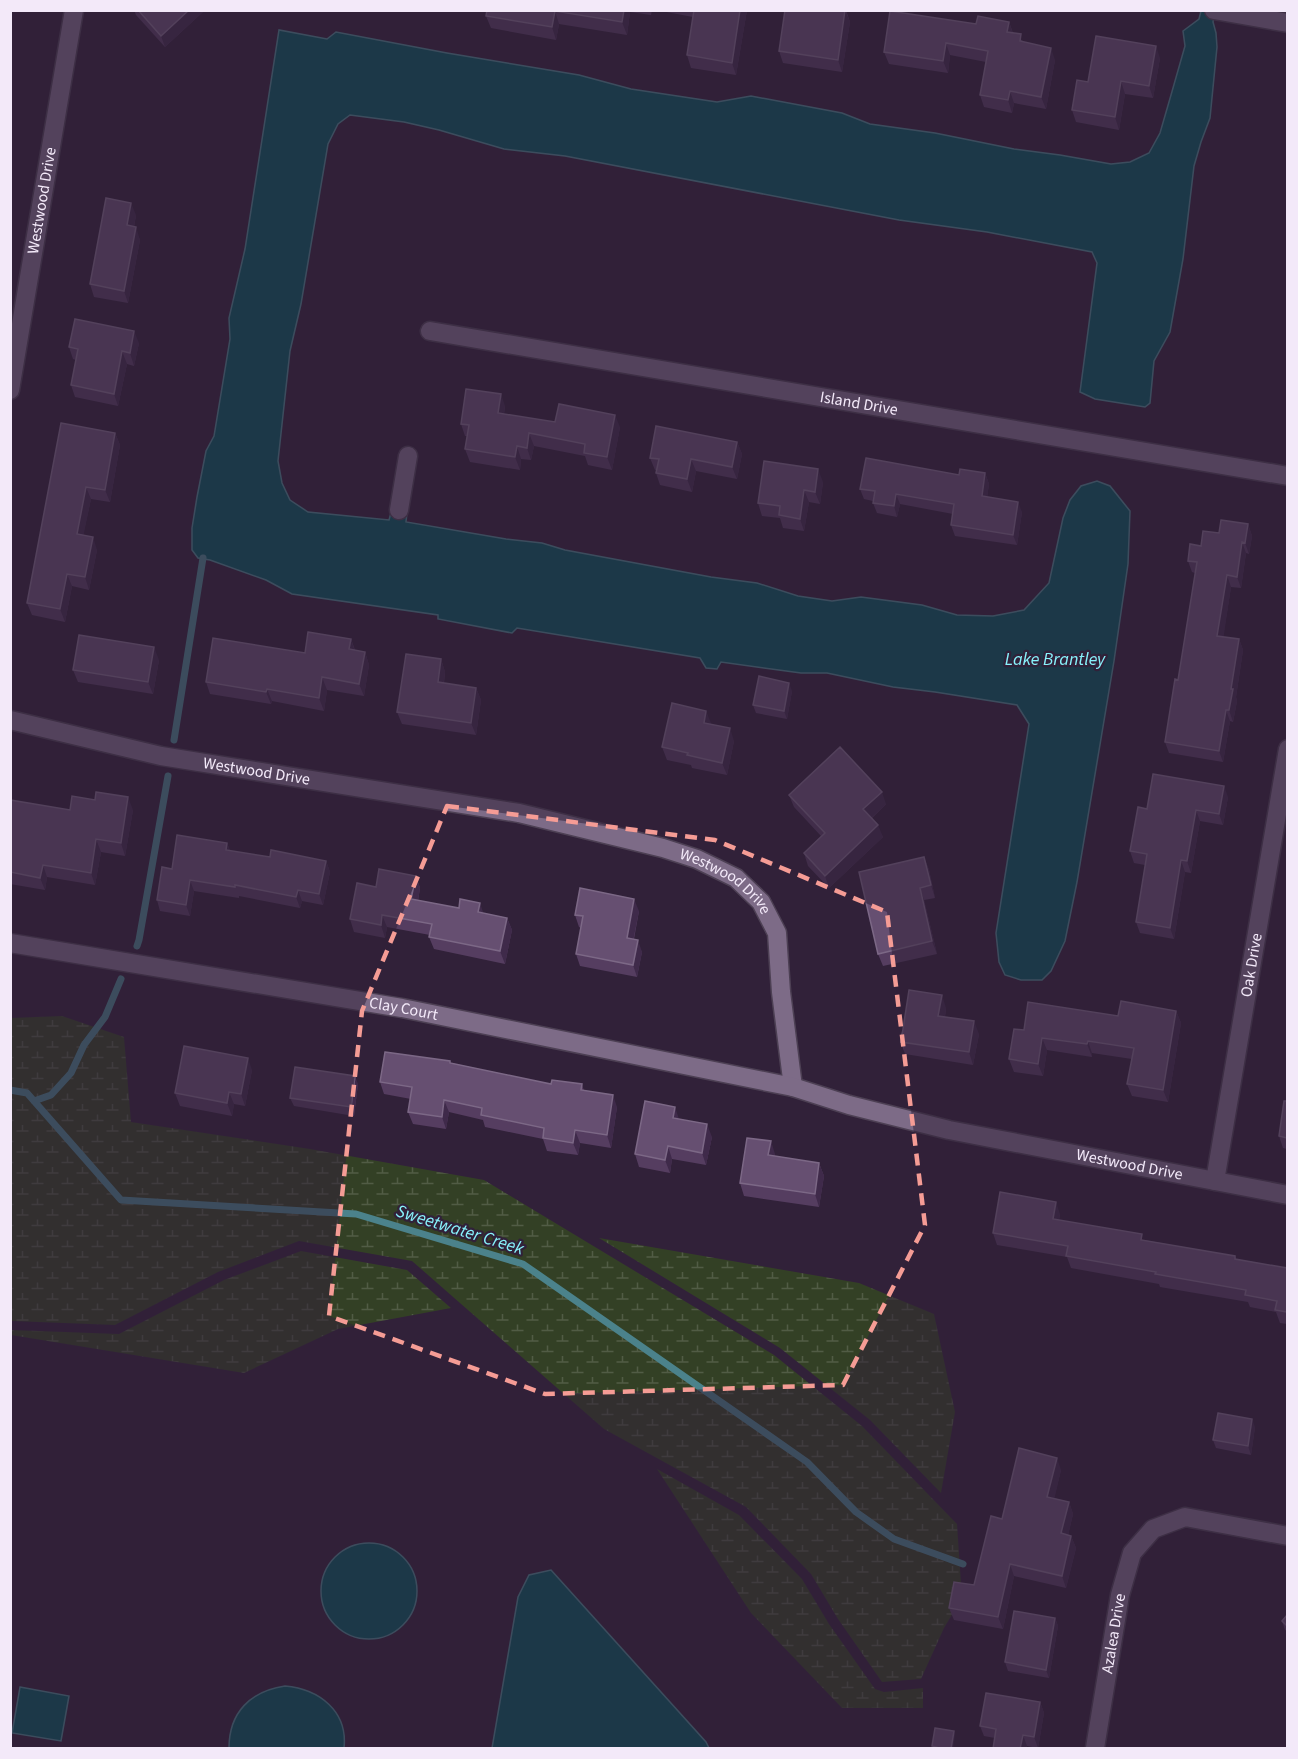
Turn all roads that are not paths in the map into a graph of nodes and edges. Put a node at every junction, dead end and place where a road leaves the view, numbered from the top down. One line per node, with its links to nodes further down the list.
1 (74, 10): 5 (street, Westwood Drive)
2 (1216, 11): 3 (street)
3 (1287, 23)
4 (430, 331): 7 (street, Island Drive)
5 (10, 390)
6 (408, 456): 8 (street)
7 (1287, 476)
8 (399, 510)
9 (10, 720): 12 (street, Westwood Drive)
10 (1287, 749): 13 (street, Oak Drive)
11 (10, 943): 12 (street, Clay Court)
12 (793, 1087): 13 (street, Westwood Drive)
13 (1215, 1181): 14 (street, Westwood Drive)
14 (1287, 1195)
15 (1287, 1536): 16 (street, Azalea Drive)
16 (1095, 1749)

